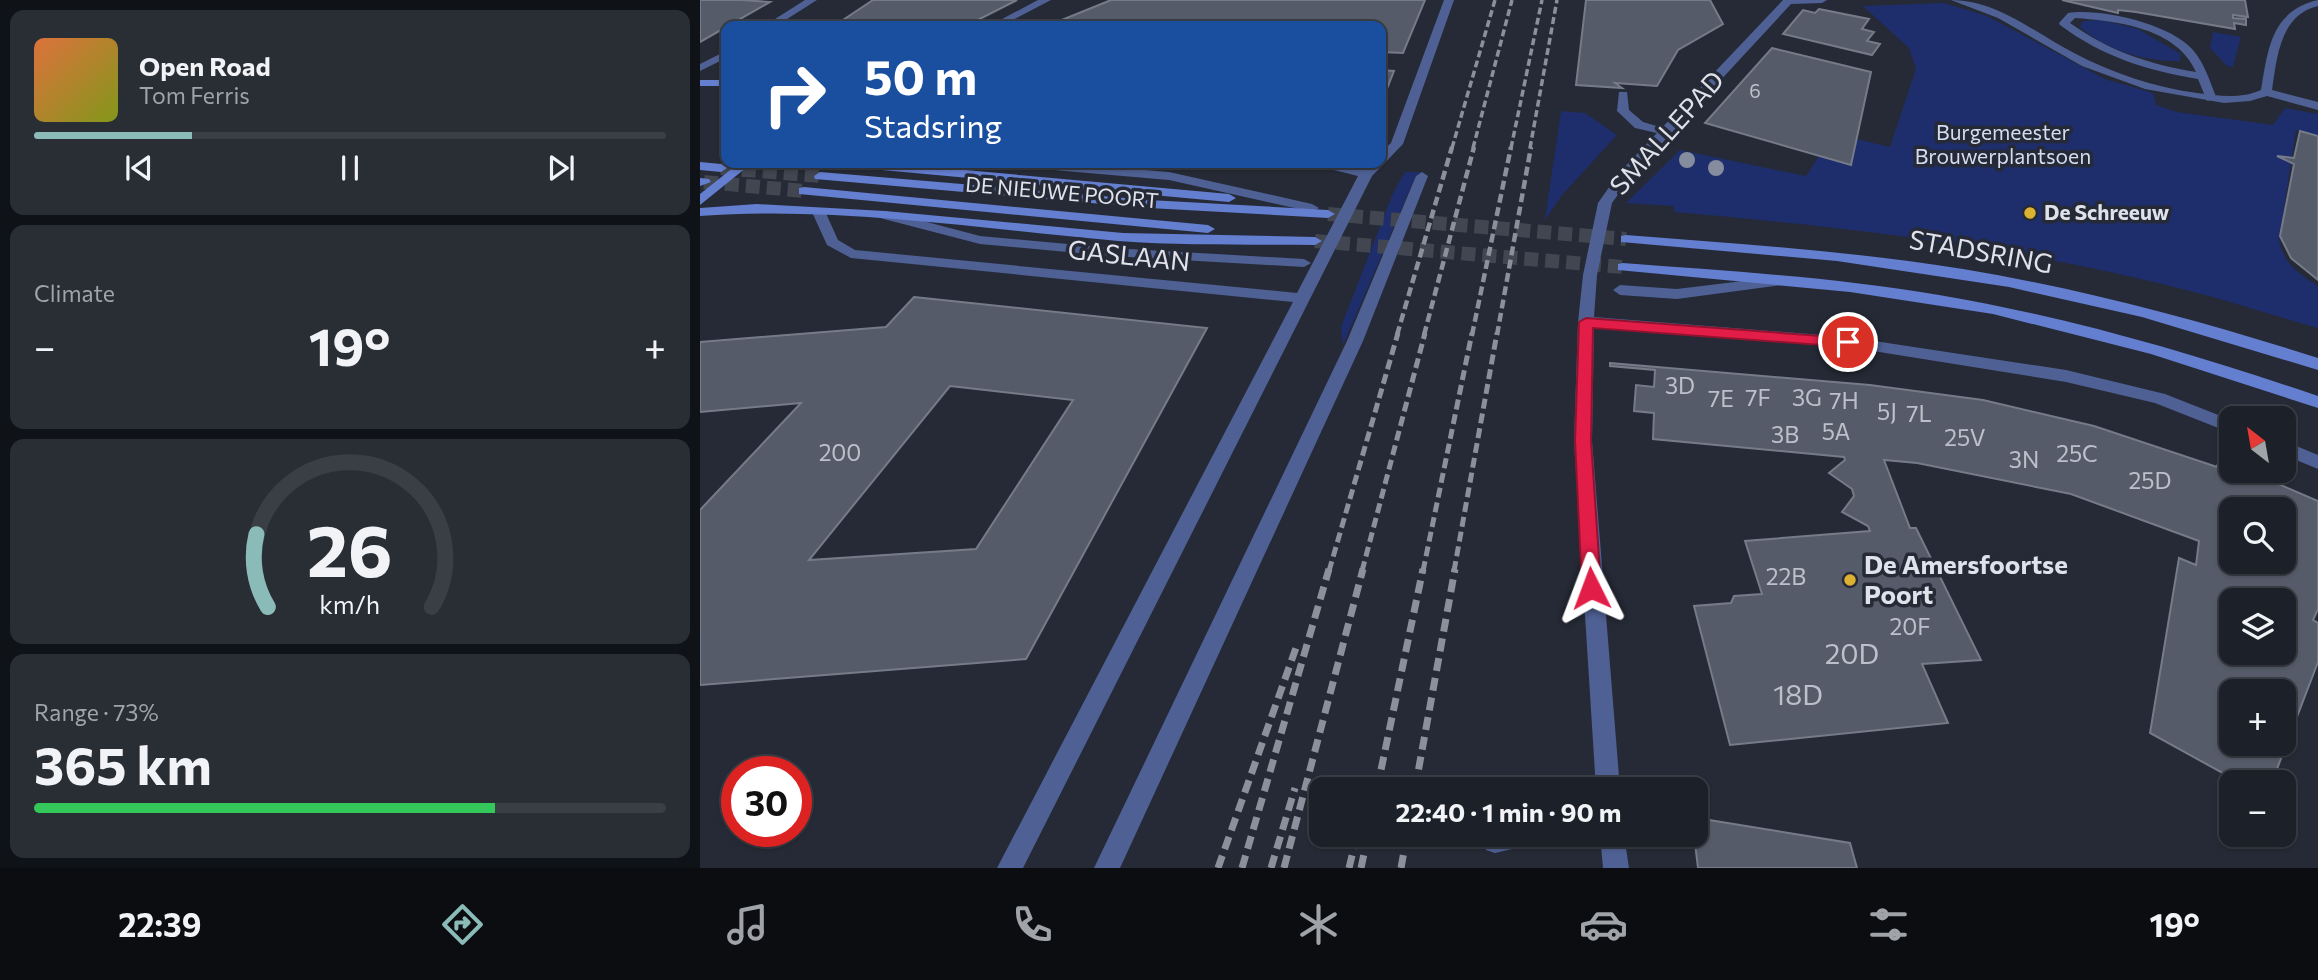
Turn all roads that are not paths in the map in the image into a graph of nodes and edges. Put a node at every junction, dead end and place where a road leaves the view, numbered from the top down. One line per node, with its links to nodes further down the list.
1 (812, 0): 8 (street)
2 (1046, 0): 9 (street)
3 (1449, 0): 20 (street)
4 (1822, 0): 6 (street)
5 (1956, 0): 17 (street)
6 (1788, 1): 19 (street, SMALLEPAD)
7 (2318, 3): 15 (street)
8 (777, 21)
9 (1004, 21)
10 (721, 57): 11 (street)
11 (700, 68)
12 (2201, 76): 12 (street); 17 (street)
13 (700, 83): 14 (main road)
14 (721, 83)
15 (2266, 92): 17 (street); 18 (street)
16 (1623, 94): 19 (street)
17 (2211, 99)
18 (2318, 106)
19 (1666, 133): 43 (street, SMALLEPAD)
20 (1386, 154)
21 (700, 166): 22 (main road)
22 (721, 168)
23 (740, 168): 32 (main road)
24 (909, 168): 33 (main road)
25 (1077, 168): 33 (street, DE NIEUWE POORT)
26 (1337, 168): 28 (street)
27 (1372, 168): 28 (street)
28 (1366, 174): 42 (street)
29 (820, 176): 33 (main road, DE NIEUWE POORT)
30 (1422, 176): 52 (street)
31 (804, 191): 36 (main road, DE NIEUWE POORT)
32 (700, 201)
33 (1312, 208)
34 (700, 212): 35 (main road)
35 (819, 212): 36 (main road); 42 (street, GASLAAN)
36 (885, 215): 38 (street, DE NIEUWE POORT)
37 (1626, 239): 44 (main road, STADSRING)
38 (1304, 262)
39 (1623, 267): 40 (main road, STADSRING)
40 (1784, 281): 41 (street, STADSRING); 45 (main road, STADSRING)
41 (1620, 290)
42 (1301, 298): 51 (street)
43 (1586, 322): 46 (street); 49 (street, SMALLEPAD)
44 (2318, 364)
45 (2318, 402)
46 (2219, 422)
47 (2296, 453): 48 (street)
48 (2318, 462)
49 (1607, 777)
50 (1613, 847): 53 (street)
51 (1010, 868)
52 (1107, 868)
53 (1616, 868)

